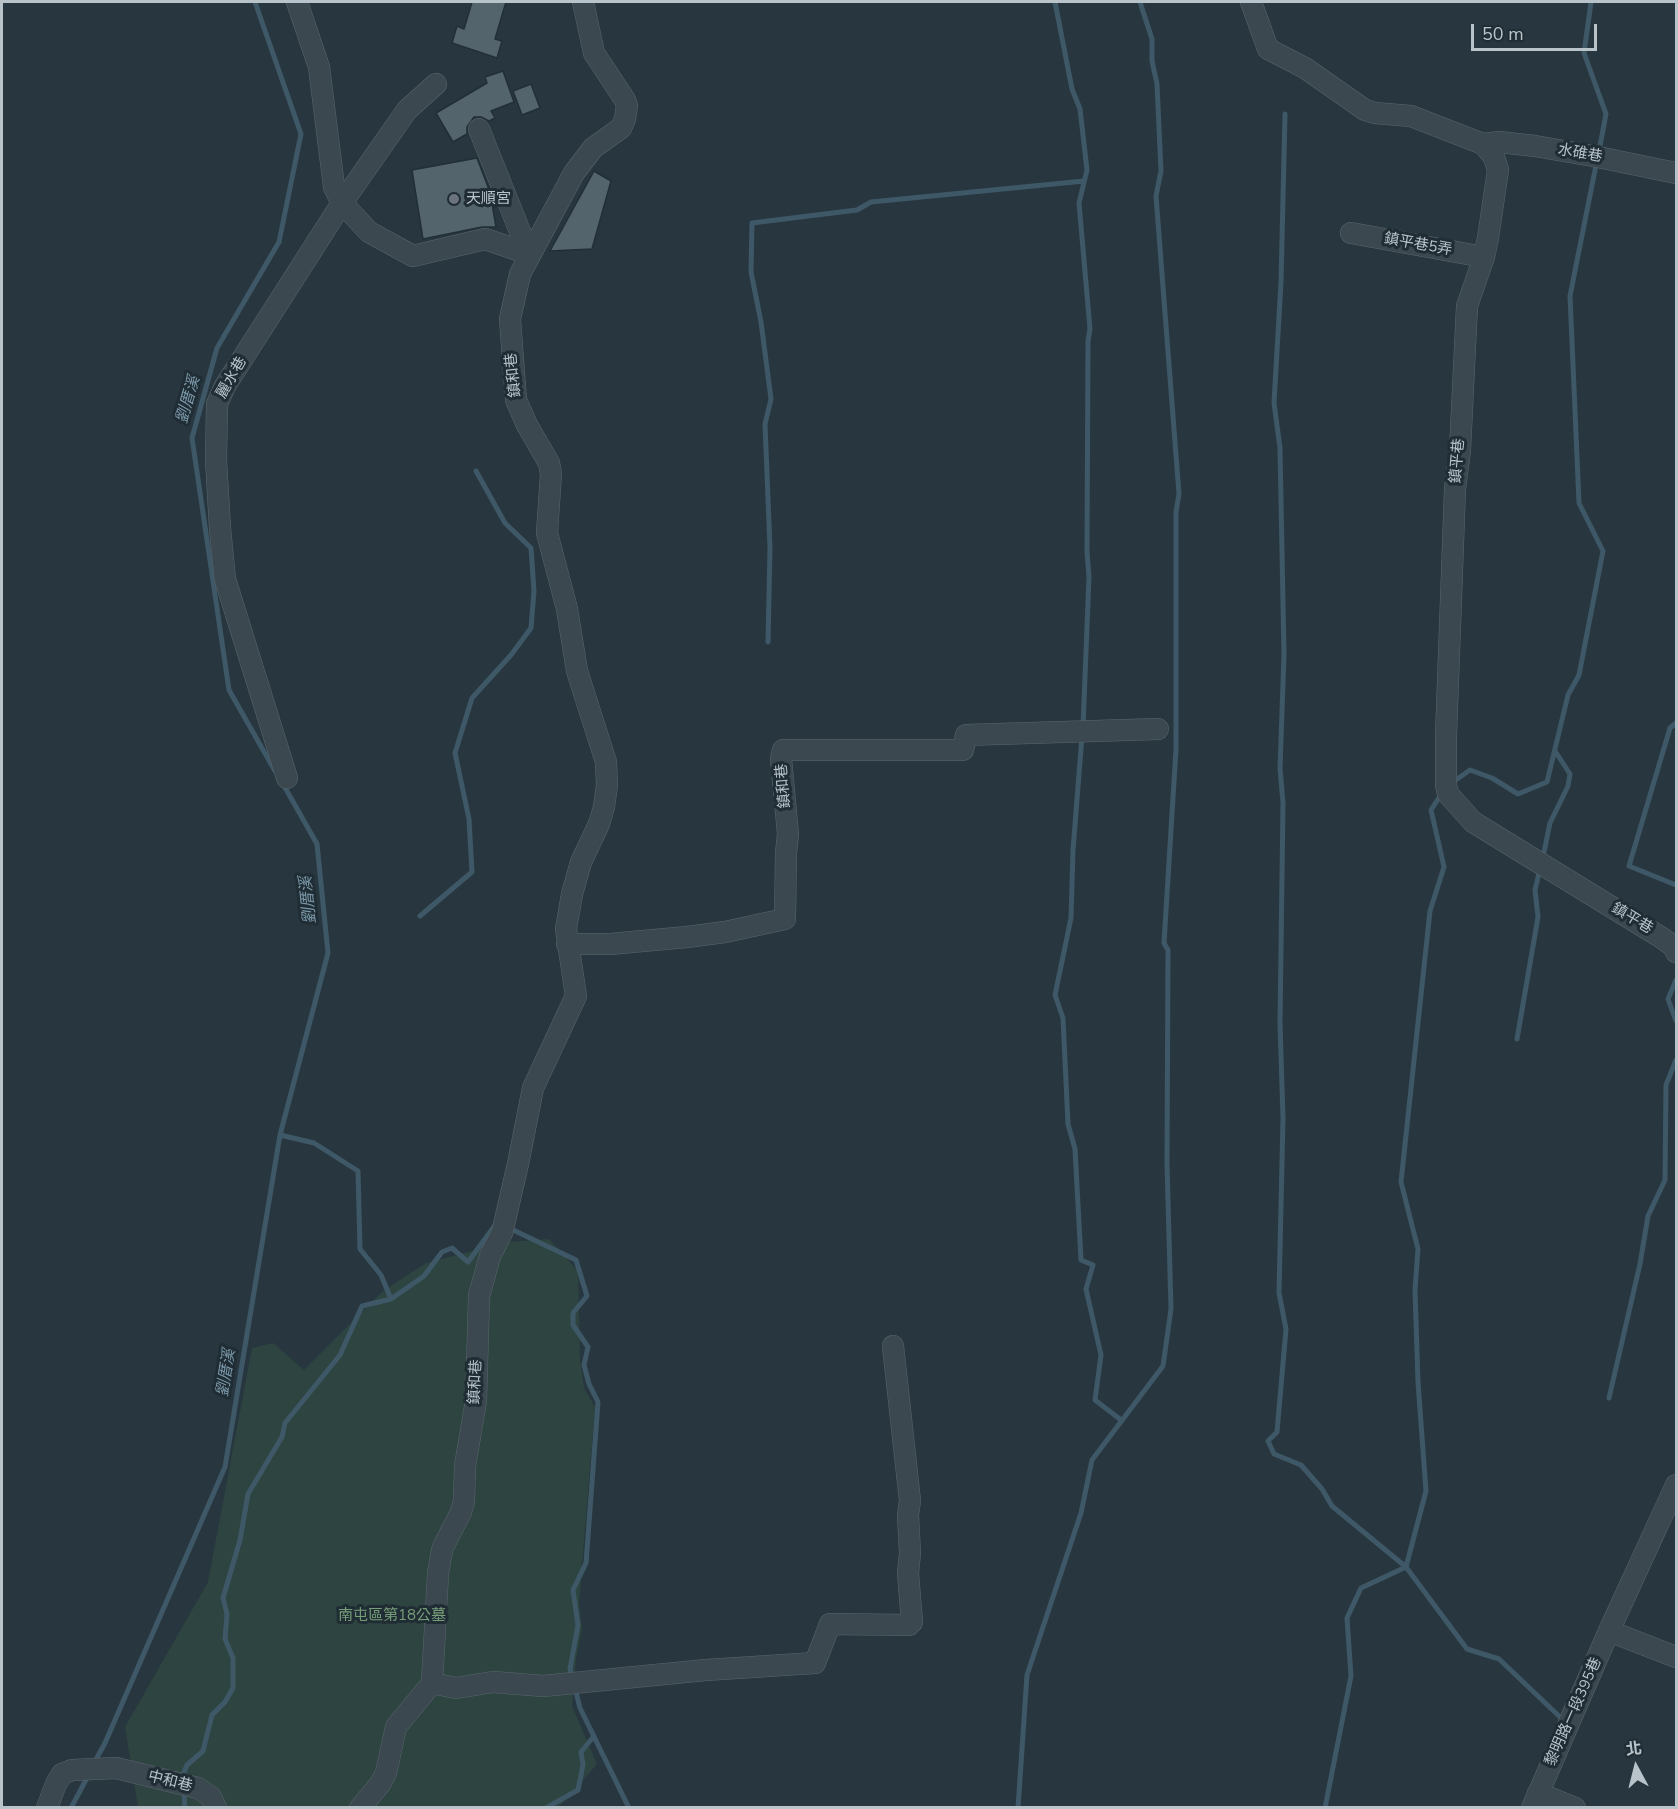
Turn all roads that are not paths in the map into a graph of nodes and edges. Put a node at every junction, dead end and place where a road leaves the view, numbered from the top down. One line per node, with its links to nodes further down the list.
1 (297, 2): 8 (street)
2 (583, 2): 10 (street, 鎮和巷)
3 (1251, 2): 6 (street)
4 (436, 84): 8 (street)
5 (479, 129): 10 (street)
6 (1483, 144): 7 (street, 水碓巷); 11 (street, 鎮平巷)
7 (1677, 173)
8 (342, 204): 10 (street); 13 (street, 麗水巷)
9 (1351, 233): 11 (street, 鎮平巷5弄)
10 (529, 254): 14 (street, 鎮和巷)
11 (1484, 257): 15 (street, 鎮平巷)
12 (1158, 729): 14 (street, 鎮和巷)
13 (287, 778)
14 (567, 944): 20 (street, 鎮和巷)
15 (1677, 952)
16 (893, 1347): 20 (street)
17 (1677, 1485): 18 (street, 黎明路一段395巷)
18 (1609, 1631): 19 (street); 21 (street, 黎明路一段395巷)
19 (1677, 1657)
20 (432, 1683): 24 (street)
21 (1535, 1800): 25 (street)
22 (47, 1808): 23 (street, 中和巷)
23 (216, 1808)
24 (360, 1808)
25 (1575, 1808)

